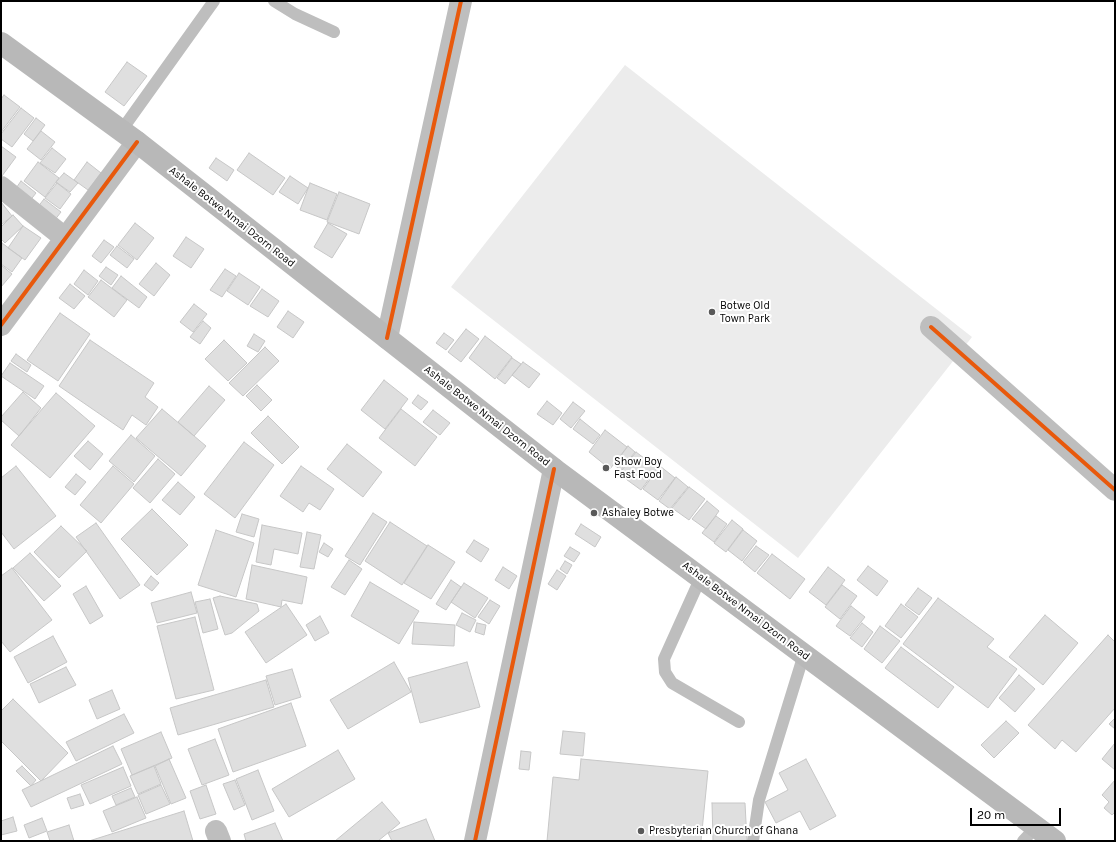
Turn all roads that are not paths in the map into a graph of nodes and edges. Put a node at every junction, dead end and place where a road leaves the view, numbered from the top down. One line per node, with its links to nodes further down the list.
1 (214, 1): 6 (lane)
2 (274, 1): 4 (lane)
3 (462, 1): 11 (street)
4 (334, 32)
5 (1, 43): 6 (main road, Ashale Botwe Nmai Dzorn Road)
6 (129, 137): 8 (street); 11 (main road, Ashale Botwe Nmai Dzorn Road)
7 (1, 187): 8 (street)
8 (65, 238): 9 (street)
9 (2, 321)
10 (931, 328): 13 (street)
11 (387, 338): 12 (main road, Ashale Botwe Nmai Dzorn Road)
12 (554, 469): 14 (main road, Ashale Botwe Nmai Dzorn Road); 18 (street)
13 (1115, 490)
14 (702, 577): 15 (main road, Ashale Botwe Nmai Dzorn Road); 16 (lane)
15 (804, 654): 17 (main road, Ashale Botwe Nmai Dzorn Road); 19 (lane)
16 (739, 722)
17 (1029, 834): 20 (main road, Ashale Botwe Nmai Dzorn Road)
18 (475, 841)
19 (753, 841)
20 (1055, 841)

